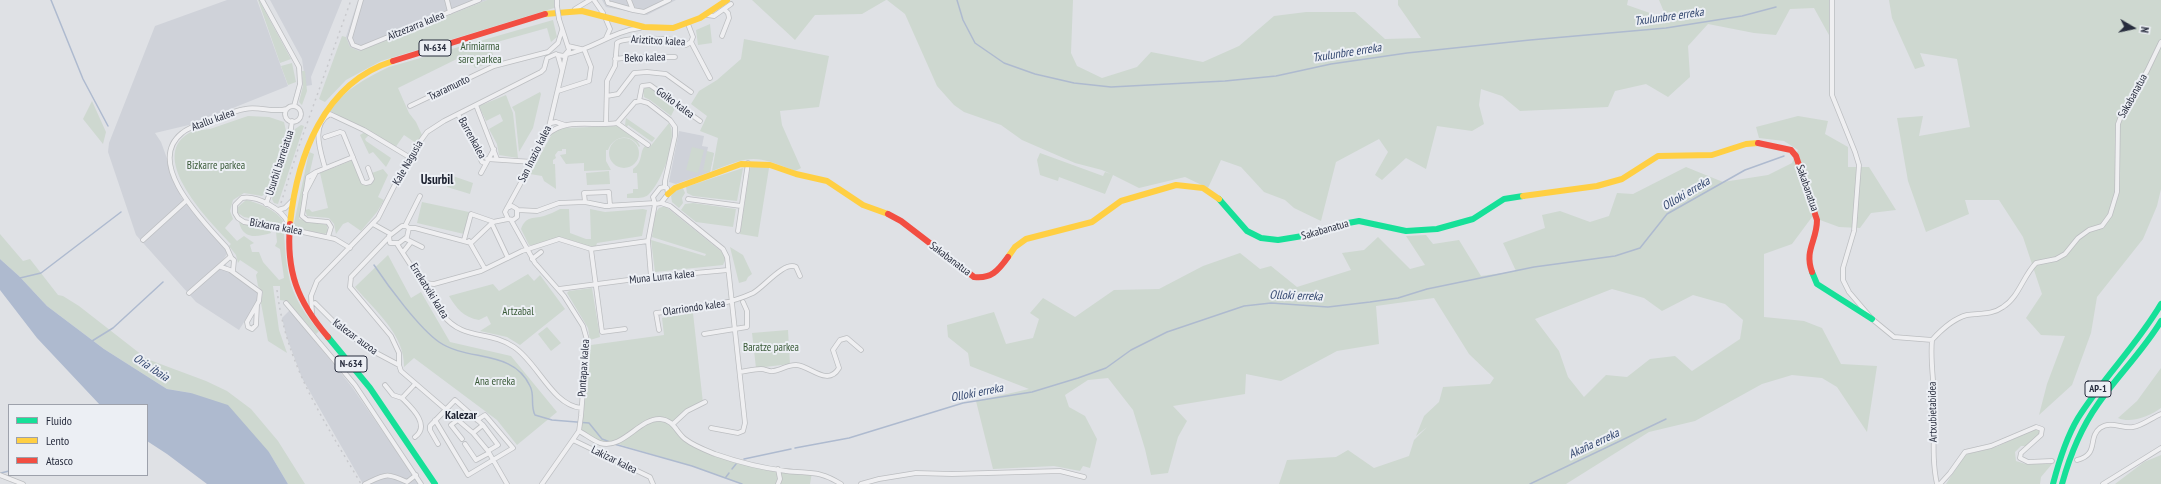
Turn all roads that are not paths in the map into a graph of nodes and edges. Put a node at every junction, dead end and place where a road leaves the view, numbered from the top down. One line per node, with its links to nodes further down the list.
1 (262, 0): 43 (street)
2 (361, 0): 16 (street, Aitzezarra kalea)
3 (447, 0): 16 (street)
4 (479, 0): 16 (street, Aitzezarra kalea)
5 (557, 0): 21 (street, bridge)
6 (590, 0): 15 (street)
7 (594, 0): 18 (street)
8 (607, 0): 14 (street)
9 (629, 0): 14 (street)
10 (669, 0): 14 (street)
11 (1832, 0): 136 (street, Sakabanatua)
12 (729, 2): 13 (street); 17 (main road, N-634)
13 (724, 9): 17 (street); 22 (street)
14 (633, 10)
15 (572, 11): 18 (main road, N-634); 73 (main road, N-634)
16 (450, 12)
17 (707, 14): 19 (main road, N-634)
18 (605, 16): 20 (main road, N-634); 23 (street)
19 (688, 24): 20 (main road, N-634); 24 (street, Ariztitxo kalea)
20 (648, 27): 23 (street)
21 (562, 30): 26 (street); 27 (street)
22 (722, 36)
23 (606, 38): 29 (street)
24 (691, 42): 35 (street, Ariztitxo kalea); 37 (street)
25 (2161, 42): 143 (street, Sakabanatua)
26 (558, 43): 27 (street); 28 (street)
27 (567, 45): 29 (street); 32 (street)
28 (554, 48): 30 (street, Txaramunto); 31 (street)
29 (584, 49): 32 (street); 38 (street)
30 (533, 55): 33 (street, Txaramunto); 44 (street, Txaramunto)
31 (557, 55): 32 (street); 33 (street); 36 (street, San Inazio kalea)
32 (566, 55): 36 (street, San Inazio kalea)
33 (549, 56): 42 (street, Kale Nagusia)
34 (675, 57): 35 (street, Beko kalea)
35 (615, 59): 40 (street, Ariztitxo kalea)
36 (562, 72): 38 (street, San Inazio kalea)
37 (710, 78)
38 (558, 91): 47 (street, San Inazio kalea)
39 (690, 92): 40 (street)
40 (607, 96): 54 (street, Ariztitxo kalea)
41 (639, 101): 51 (street, Goiko kalea); 53 (street); 69 (street)
42 (476, 105): 48 (street, Kale Nagusia); 59 (street)
43 (294, 106): 45 (street); 50 (street)
44 (410, 106)
45 (287, 109): 46 (street, Atallu kalea); 49 (street)
46 (273, 111): 49 (street, Atallu kalea); 75 (street, Atallu kalea)
47 (553, 113): 52 (street, San Inazio kalea); 55 (street)
48 (458, 114): 61 (street, Kale Nagusia); 63 (street, Barrenkalea)
49 (287, 117): 50 (street)
50 (292, 121): 80 (street, Usurbil barreiatua)
51 (700, 121)
52 (551, 123): 55 (street); 56 (street, San Inazio kalea)
53 (617, 123): 54 (street); 58 (street)
54 (606, 124): 55 (street)
55 (559, 125): 56 (street)
56 (547, 135): 64 (street, San Inazio kalea)
57 (325, 137): 60 (street)
58 (648, 145)
59 (494, 149): 62 (street); 63 (street)
60 (353, 157): 66 (street, Bizkarra kalea); 67 (street)
61 (409, 157): 66 (street); 91 (street, Kale Nagusia)
62 (497, 159): 63 (street); 64 (street)
63 (486, 161): 68 (street)
64 (533, 162): 70 (street, San Inazio kalea)
65 (748, 163): 69 (main road); 83 (street); 136 (main road, Sakabanatua)
66 (325, 168): 100 (street, Bizkarra kalea)
67 (368, 168)
68 (481, 173)
69 (667, 191): 72 (street); 79 (street); 82 (street)
70 (516, 193): 84 (street, San Inazio kalea); 85 (street, San Inazio kalea)
71 (420, 196): 93 (street, Errekatxiki kalea)
72 (654, 196): 77 (street); 78 (street)
73 (294, 199): 86 (street); 92 (main road, N-634)
74 (688, 199): 83 (street)
75 (186, 201): 102 (street); 117 (street, Atallu kalea)
76 (585, 202): 81 (street); 81 (street); 87 (street)
77 (644, 203): 78 (street); 81 (street)
78 (655, 203): 79 (street); 104 (street)
79 (661, 203): 82 (street)
80 (266, 204): 86 (street, Bizkarra kalea); 100 (street, Bizkarra kalea, bridge)
81 (610, 206)
82 (670, 206): 120 (street, Olarriondo kalea)
83 (741, 206): 97 (street)
84 (507, 208): 85 (street); 89 (street)
85 (517, 209): 87 (street); 88 (street)
86 (277, 210): 92 (street)
87 (527, 212): 88 (street)
88 (518, 217): 89 (street); 96 (street, Puntapax kalea)
89 (510, 219): 90 (street); 96 (street, Puntapax kalea)
90 (492, 222): 98 (street); 107 (street); 115 (street)
91 (373, 224): 94 (street, Kale Nagusia); 95 (street)
92 (289, 225): 137 (main road, N-634)
93 (407, 227): 99 (street); 101 (street, Errekatxiki kalea); 103 (street)
94 (368, 228): 95 (street); 110 (street, Kale Nagusia)
95 (379, 228): 99 (street)
96 (518, 229): 112 (street, Puntapax kalea)
97 (738, 231)
98 (465, 234): 103 (street); 107 (street)
99 (388, 236): 106 (street)
100 (328, 237): 110 (street, Bizkarra kalea)
101 (405, 239): 105 (street); 108 (street); 113 (street, Errekatxiki kalea)
102 (143, 240)
103 (464, 240): 107 (street)
104 (648, 241): 111 (street); 123 (street)
105 (411, 242): 109 (street); 113 (street)
106 (387, 243): 108 (street); 145 (street)
107 (470, 243): 119 (street)
108 (398, 244): 113 (street, Errekatxiki kalea)
109 (422, 247)
110 (350, 248): 137 (street, Kale Nagusia)
111 (591, 249): 112 (street); 126 (street)
112 (527, 250): 115 (street); 116 (street, Puntapax kalea)
113 (404, 252): 124 (street, Errekatxiki kalea)
114 (541, 252): 116 (street)
115 (508, 258): 119 (street)
116 (532, 259): 127 (street, Puntapax kalea)
117 (229, 263): 118 (street); 121 (street, Atallu kalea)
118 (221, 267): 121 (street); 129 (street)
119 (485, 269): 125 (street)
120 (728, 270): 123 (street, Muna Lurra kalea); 132 (street, Olarriondo kalea)
121 (231, 271): 135 (street)
122 (800, 276): 132 (street)
123 (652, 277): 126 (street, Muna Lurra kalea)
124 (423, 283): 125 (street); 128 (street, Errekatxiki kalea)
125 (434, 284): 128 (street)
126 (596, 284): 127 (street); 139 (street)
127 (559, 289): 151 (street, Puntapax kalea)
128 (429, 292): 151 (street, Errekatxiki kalea)
129 (189, 293)
130 (743, 302): 141 (street)
131 (315, 303): 145 (street, Kalezar auzoa)
132 (732, 303): 140 (street, Olarriondo kalea); 141 (street, Olarriondo kalea)
133 (286, 304): 177 (street)
134 (2161, 304): 191 (main road, AP-1)
135 (257, 305): 135 (street)
136 (1872, 319): 143 (street, Sakabanatua)
137 (315, 321): 152 (main road, N-634)
138 (2161, 321): 192 (main road)
139 (625, 329)
140 (659, 330)
141 (735, 330): 142 (street); 146 (street, Olarriondo kalea)
142 (704, 334)
143 (1932, 340): 190 (street, Artxubietabidea)
144 (861, 350): 146 (street)
145 (399, 365): 147 (street)
146 (740, 372): 160 (street, Olarriondo kalea)
147 (415, 384): 149 (street); 153 (street)
148 (385, 385): 149 (street)
149 (402, 398): 163 (street)
150 (704, 402): 158 (street)
151 (581, 408): 161 (street, Puntapax kalea)
152 (383, 409): 184 (main road, N-634); 185 (main road, N-634)
153 (447, 409): 155 (street); 156 (street); 157 (street)
154 (2161, 414): 171 (street)
155 (435, 420): 166 (street); 172 (street)
156 (459, 420): 162 (street); 164 (street)
157 (477, 420): 159 (street); 172 (street)
158 (673, 424): 161 (street); 175 (street)
159 (483, 425): 162 (street); 170 (street)
160 (711, 428)
161 (578, 431): 165 (street, Puntapax kalea)
162 (473, 433): 170 (street)
163 (415, 437)
164 (462, 438)
165 (573, 440): 179 (street, Puntapax kalea); 180 (street, Lakizar kalea)
166 (438, 444)
167 (465, 444): 170 (street)
168 (413, 446): 174 (street)
169 (2161, 448): 193 (street)
170 (488, 452): 172 (street)
171 (2077, 460)
172 (493, 461): 186 (street)
173 (2052, 461): 190 (street)
174 (424, 463)
175 (778, 470): 187 (street); 188 (street)
176 (0, 475): 181 (street)
177 (416, 476): 182 (street); 183 (street)
178 (1084, 477): 189 (street)
179 (544, 483)
180 (653, 483)
181 (23, 484)
182 (365, 484)
183 (421, 484)
184 (432, 484)
185 (435, 484)
186 (507, 484)
187 (778, 484)
188 (841, 484)
189 (861, 484)
190 (1938, 484)
191 (2053, 484)
192 (2062, 484)
193 (2103, 484)

